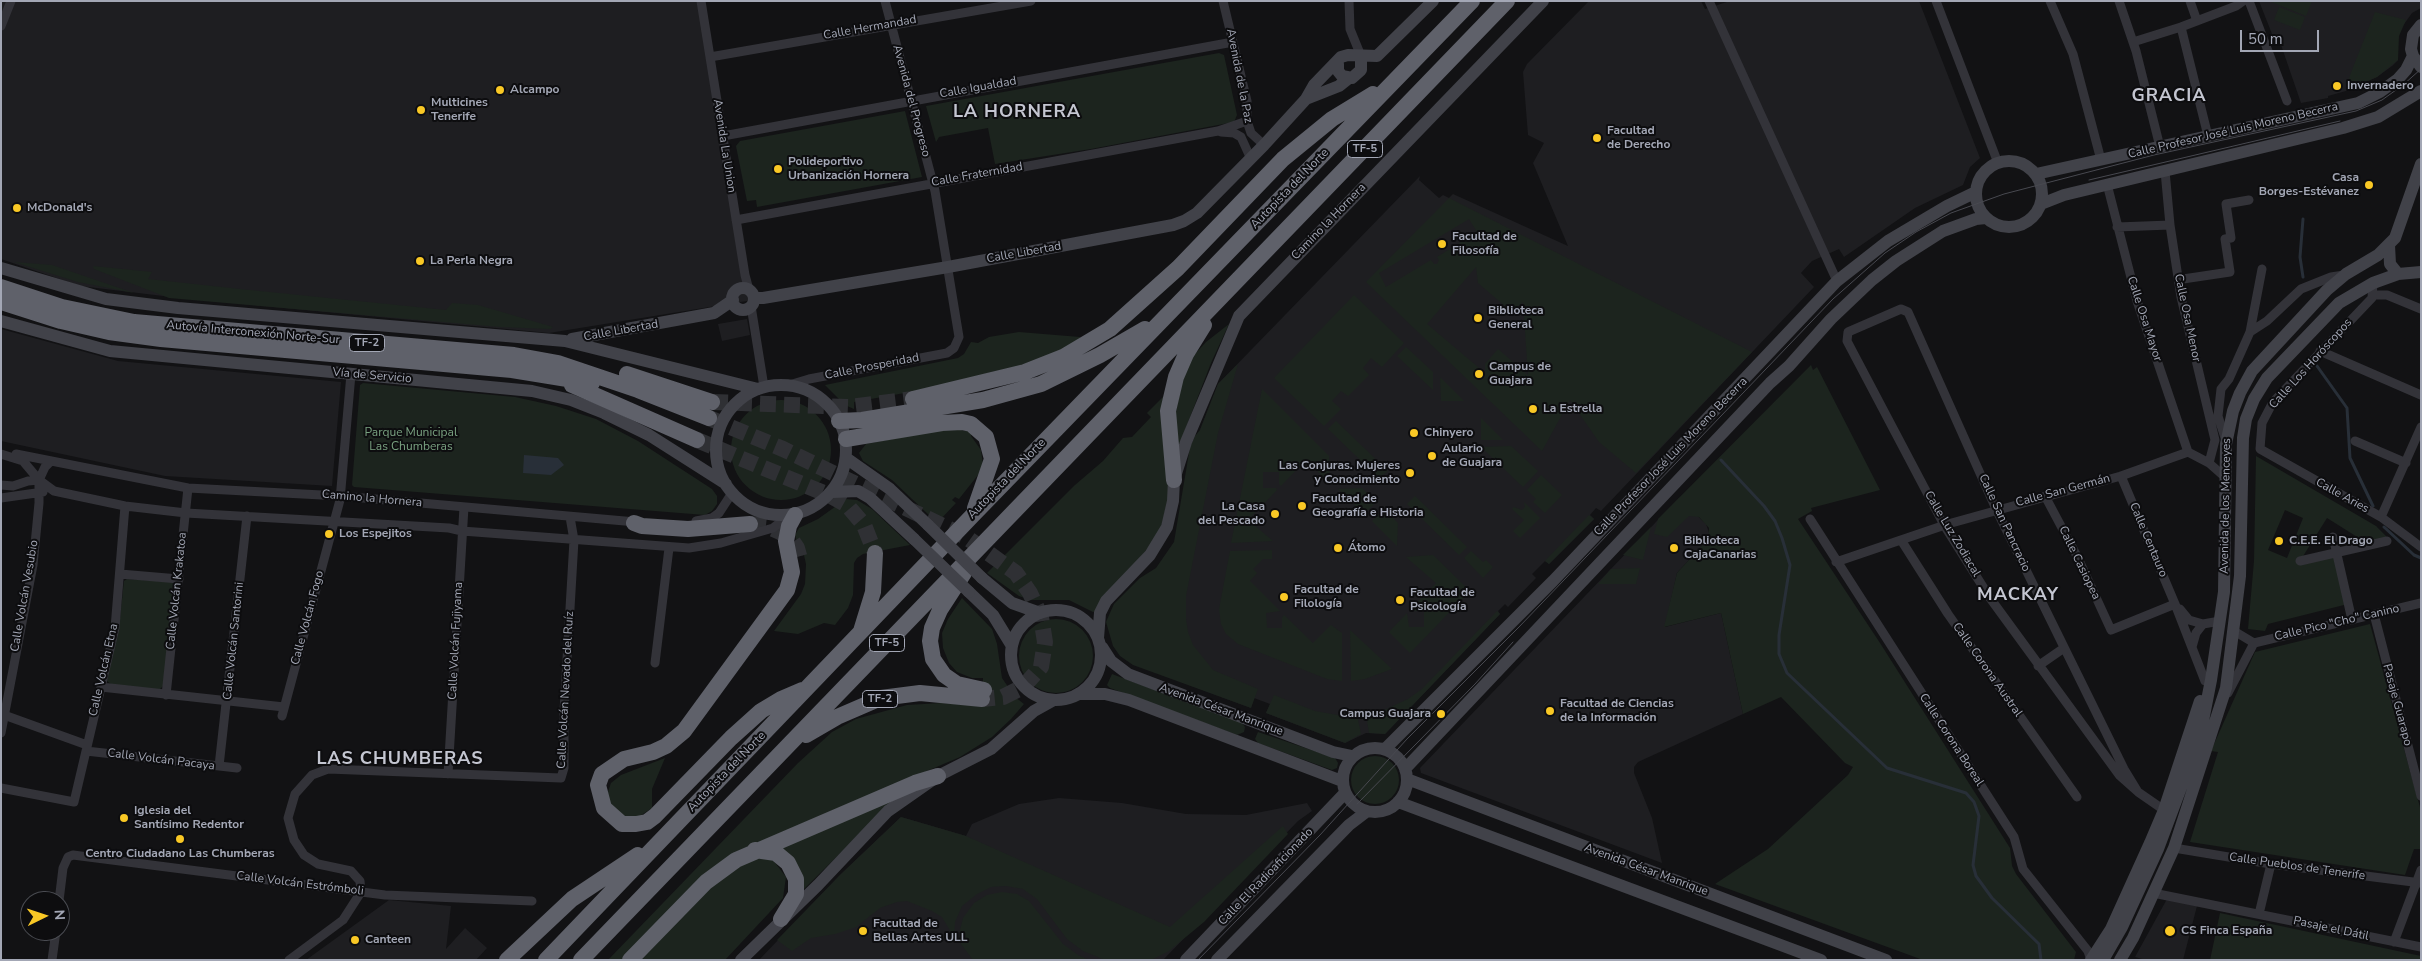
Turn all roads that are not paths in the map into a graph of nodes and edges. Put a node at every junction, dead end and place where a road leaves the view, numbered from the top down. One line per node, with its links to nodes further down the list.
1 (11, 1): 18 (street)
2 (701, 1): 29 (street, Avenida La Union)
3 (885, 1): 20 (street, Avenida del Progreso)
4 (1031, 1): 20 (street, Calle Hermandad)
5 (1223, 1): 25 (street, Avenida de la Paz)
6 (1349, 1): 24 (street)
7 (1433, 1): 27 (street)
8 (1472, 1): 33 (highway, Autopista del Norte / TF-5)
9 (1507, 1): 71 (highway, Autopista del Norte / TF-5)
10 (1543, 1): 107 (street, Camino la Hornera)
11 (1709, 1): 68 (street)
12 (1936, 1): 46 (street)
13 (2050, 1): 45 (street)
14 (2119, 1): 26 (street)
15 (2190, 1): 19 (street)
16 (2243, 1): 19 (street)
17 (2249, 1): 37 (street)
18 (5, 6): 22 (street)
19 (2197, 21): 23 (street)
20 (891, 24): 29 (street, Calle Hermandad); 36 (street, Avenida del Progreso)
21 (2421, 25): 28 (street)
22 (1, 26)
23 (2181, 27): 26 (street); 41 (street)
24 (1351, 36): 27 (street); 30 (street)
25 (1233, 42): 36 (street, Calle Igualdad); 38 (street, Avenida de la Paz)
26 (2133, 42): 43 (street)
27 (1361, 56): 30 (street); 32 (street)
28 (2413, 56): 31 (street); 41 (street, Calle Profesor José Luis Moreno Becerra)
29 (710, 57): 40 (street, Avenida La Union)
30 (1341, 60): 32 (street); 35 (street, Calle Libertad)
31 (2421, 67)
32 (1348, 78): 35 (street)
33 (1393, 82): 75 (highway, Autopista del Norte / TF-5); 89 (highway)
34 (2421, 90): 48 (street, Calle Profesor José Luis Moreno Becerra)
35 (1306, 99): 42 (street, Calle Libertad)
36 (911, 101): 40 (street, Calle Igualdad); 50 (street, Avenida del Progreso)
37 (2287, 101)
38 (1247, 121): 39 (street, Calle Fraternidad); 42 (street, Avenida de la Paz)
39 (1218, 131): 44 (street, Calle Fraternidad); 50 (street, Calle Fraternidad)
40 (723, 136): 56 (street, Avenida La Union)
41 (2208, 136): 43 (street, Calle Profesor José Luis Moreno Becerra)
42 (1264, 146): 44 (street, Calle Libertad)
43 (2160, 147): 45 (street, Calle Profesor José Luis Moreno Becerra)
44 (1251, 159): 61 (street, Calle Libertad)
45 (2101, 160): 49 (street, Calle Profesor José Luis Moreno Becerra)
46 (1998, 163): 49 (street); 52 (street)
47 (2421, 164): 59 (street, Avenida de los Menceyes)
48 (2165, 171): 51 (street, Calle Profesor José Luis Moreno Becerra); 57 (street, Calle Osa Menor)
49 (2036, 174): 54 (street)
50 (932, 183): 56 (street, Calle Fraternidad); 61 (street, Avenida del Progreso)
51 (2107, 184): 54 (street, Calle Profesor José Luis Moreno Becerra); 58 (street, Calle Osa Mayor)
52 (1976, 192): 55 (street); 68 (street, Calle Profesor José Luis Moreno Becerra)
53 (2249, 200): 67 (street)
54 (2041, 204): 55 (street)
55 (1986, 218): 183 (street, Calle Profesor José Luis Moreno Becerra)
56 (736, 220): 72 (street, Avenida La Union)
57 (2170, 225): 58 (street); 85 (street, Calle Osa Menor)
58 (2117, 227): 98 (street, Calle Osa Mayor)
59 (2389, 245): 60 (street, Avenida de los Menceyes); 66 (street)
60 (2378, 255): 65 (street, Avenida de los Menceyes); 70 (street)
61 (948, 267): 72 (street, Calle Libertad); 80 (street, Avenida del Progreso)
62 (1, 268): 79 (street)
63 (2262, 269): 78 (street)
64 (2421, 272): 66 (street, Avenida de los Menceyes)
65 (2346, 274): 78 (street); 96 (street, Avenida de los Menceyes)
66 (2398, 274): 70 (street, Avenida de los Menceyes)
67 (2183, 279)
68 (1837, 282): 178 (street, Calle Profesor José Luis Moreno Becerra)
69 (1, 287): 82 (highway, Autovía Interconexión Norte-Sur / TF-2)
70 (2373, 289): 74 (street); 81 (street, Calle Los Horóscopos); 153 (street, Avenida de los Menceyes)
71 (1223, 296): 107 (highway); 135 (highway, Autopista del Norte / TF-5)
72 (751, 298): 79 (street, Calle Libertad); 86 (street, Avenida La Union)
73 (1, 302): 82 (highway, Autovía Interconexión Norte-Sur / TF-2)
74 (2421, 309)
75 (1164, 318): 91 (highway); 123 (highway, Autopista del Norte / TF-5)
76 (1, 320): 83 (street, Vía de Servicio)
77 (1848, 332): 119 (street, Calle San Pancracio); 130 (street, Calle Luz Zodiacal)
78 (2250, 332): 87 (street)
79 (565, 341): 86 (street)
80 (954, 348): 84 (street, Calle Prosperidad)
81 (2320, 351): 88 (street); 97 (street, Calle Los Horóscopos)
82 (554, 369): 90 (highway, Autovía Interconexión Norte-Sur / TF-2); 94 (highway)
83 (351, 374): 110 (street, Vía de Servicio); 114 (street, Calle Volcán Fogo)
84 (789, 385): 86 (street); 91 (street)
85 (2203, 386): 87 (street); 103 (street, Calle Osa Menor)
86 (761, 388): 110 (street)
87 (2221, 389): 96 (street)
88 (2421, 395)
89 (913, 399)
90 (709, 415)
91 (839, 421): 93 (street)
92 (2421, 427): 102 (street)
93 (846, 439): 100 (street); 123 (highway)
94 (697, 440)
95 (2355, 441): 102 (street)
96 (2226, 444): 105 (street, Avenida de los Menceyes)
97 (2260, 450): 125 (street, Calle Aries)
98 (2188, 452): 103 (street); 104 (street, Calle San Germán)
99 (1, 453): 101 (street, Camino la Hornera); 106 (street, Camino la Hornera)
100 (846, 458): 113 (street); 148 (street, bridge)
101 (51, 462): 106 (street); 109 (street, Camino la Hornera)
102 (2406, 462): 125 (street)
103 (2209, 463): 105 (street)
104 (2121, 476): 115 (street, Calle San Germán); 147 (street, Calle Centauro)
105 (2226, 478): 151 (street, Avenida de los Menceyes)
106 (39, 480): 108 (street); 111 (street, Camino la Hornera); 112 (street, Calle Volcán Vesubio)
107 (1174, 480): 155 (street, Camino la Hornera)
108 (1, 485)
109 (188, 488): 114 (street, Camino la Hornera); 120 (street, Calle Volcán Krakatoa)
110 (729, 488): 121 (street); 128 (street, Camino la Hornera)
111 (54, 491): 112 (street, Camino la Hornera); 117 (street, Camino la Hornera)
112 (39, 492): 116 (street, Camino la Hornera); 172 (street, Calle Volcán Vesubio)
113 (832, 492): 121 (street); 157 (street, bridge)
114 (341, 496): 118 (street, Camino la Hornera); 127 (street, Calle Volcán Fogo)
115 (2045, 496): 119 (street, Calle San Germán); 147 (street, Calle Casiopea)
116 (1, 498)
117 (125, 506): 120 (street, Camino la Hornera); 144 (street, Calle Volcán Etna)
118 (464, 507): 124 (street, Camino la Hornera); 131 (street, Calle Volcán Fujiyama)
119 (1996, 509): 130 (street, Calle San Germán); 159 (street, Calle San Pancracio)
120 (186, 513): 122 (street, Camino la Hornera); 145 (street, Calle Volcán Krakatoa)
121 (791, 515): 138 (street, Camino la Hornera); 173 (highway)
122 (247, 516): 127 (street, Camino la Hornera); 169 (street, Calle Volcán Santorini)
123 (972, 516): 154 (highway, Autopista del Norte / TF-5)
124 (570, 517): 128 (street, Camino la Hornera); 133 (street, Calle Volcán Nevado del Ruíz)
125 (2381, 517): 137 (street, Calle Aries)
126 (1810, 519): 143 (street, Calle Corona Boreal)
127 (335, 520): 131 (street, Camino la Hornera); 169 (street, Calle Volcán Fogo)
128 (634, 523): 129 (highway)
129 (750, 524)
130 (1944, 525): 134 (street, Calle San Germán); 163 (street, Calle Luz Zodiacal)
131 (462, 532): 133 (street, Camino la Hornera); 182 (street, Calle Volcán Fujiyama)
132 (2333, 537): 140 (street)
133 (574, 540): 138 (street, Camino la Hornera); 182 (street, Calle Volcán Nevado del Ruíz)
134 (1900, 540): 143 (street, Calle San Germán); 189 (street, Calle Corona Austral)
135 (984, 541): 176 (highway, Autopista del Norte / TF-5); 176 (highway, TF-2)
136 (2387, 541): 140 (street)
137 (2421, 547)
138 (670, 548): 162 (street)
139 (875, 553): 154 (highway)
140 (2336, 553): 142 (street); 150 (street)
141 (800, 559): 173 (highway)
142 (2300, 561)
143 (1836, 562): 224 (street, Calle Corona Boreal)
144 (120, 574): 145 (street); 165 (street, Calle Volcán Etna)
145 (179, 579): 168 (street, Calle Volcán Krakatoa)
146 (2421, 603): 149 (street, Calle Pico "Cho" Canino)
147 (2176, 604): 152 (street); 158 (street, Calle Centauro)
148 (1040, 613): 155 (street); 157 (street)
149 (2374, 614): 150 (street, Calle Pico "Cho" Canino); 188 (street, Pasaje Guarapo)
150 (2352, 620): 156 (street, Calle Pico "Cho" Canino)
151 (2220, 621): 152 (street); 160 (street, Avenida de los Menceyes)
152 (2203, 624): 158 (street)
153 (2234, 631): 156 (street); 161 (street, Avenida de los Menceyes)
154 (860, 634): 166 (highway, Autopista del Norte / TF-5)
155 (1100, 642): 167 (street); 179 (street, Avenida César Manrique)
156 (2254, 643): 171 (street)
157 (1012, 646): 170 (street)
158 (2192, 647): 164 (street, Calle Centauro)
159 (2064, 648): 163 (street); 187 (street, Calle San Pancracio)
160 (2215, 651): 164 (street); 175 (street)
161 (2230, 659): 171 (street); 175 (street)
162 (655, 663)
163 (2038, 666): 187 (street, Calle Luz Zodiacal)
164 (2205, 681): 191 (street)
165 (101, 687): 168 (street); 177 (street, Calle Volcán Etna)
166 (808, 687): 173 (highway); 193 (highway, Autopista del Norte / TF-5)
167 (1081, 694): 170 (street); 185 (street, Avenida César Manrique)
168 (166, 695): 169 (street)
169 (228, 701): 180 (street, Calle Volcán Santorini)
170 (1052, 701): 184 (street)
171 (2221, 707): 194 (street)
172 (4, 715): 174 (street, Calle Volcán Vesubio); 177 (street, Calle Volcán Pacaya)
173 (692, 720)
174 (1, 733)
175 (2200, 736): 225 (street)
176 (789, 745): 217 (highway, Autopista del Norte / TF-5)
177 (86, 748): 180 (street, Calle Volcán Pacaya); 186 (street, Calle Volcán Etna)
178 (1385, 749): 179 (street); 183 (street)
179 (1352, 756): 185 (street)
180 (219, 766): 181 (street, Calle Volcán Pacaya)
181 (237, 768)
182 (448, 774): 202 (street, Calle Volcán Nevado del Ruíz)
183 (1406, 774): 190 (street); 196 (street, Avenida César Manrique)
184 (938, 776): 195 (highway); 206 (street)
185 (1343, 787): 192 (street); 220 (street, Calle El Radioaficionado)
186 (1, 788)
187 (2138, 792): 191 (street, Calle Luz Zodiacal)
188 (2421, 796)
189 (2077, 797)
190 (1398, 802): 192 (street); 199 (street, Avenida César Manrique)
191 (2164, 810): 224 (street)
192 (1366, 812): 221 (street, Calle El Radioaficionado)
193 (661, 840): 215 (highway); 216 (highway, Autopista del Norte / TF-5)
194 (2174, 848): 197 (street, Calle Pueblos de Tenerife); 203 (street)
195 (755, 850): 206 (highway); 218 (highway)
196 (1611, 857): 199 (street); 207 (street, Avenida César Manrique)
197 (2271, 864): 200 (street, Calle Pueblos de Tenerife); 205 (street)
198 (2421, 870): 200 (street)
199 (1604, 878): 211 (street, Avenida César Manrique)
200 (2418, 883): 209 (street)
201 (61, 891): 202 (street, Calle Volcán Estrómboli)
202 (361, 892): 204 (street, Calle Volcán Estrómboli); 214 (street)
203 (2153, 893): 205 (street, Pasaje el Dátil); 212 (street)
204 (532, 901)
205 (2258, 914): 209 (street, Pasaje el Dátil)
206 (781, 920): 219 (street)
207 (1814, 933): 211 (street); 223 (street, Avenida César Manrique)
208 (55, 941): 213 (street)
209 (2394, 942): 210 (street, Pasaje el Dátil)
210 (2421, 947)
211 (1806, 954): 222 (street, Avenida César Manrique)
212 (2125, 958)
213 (52, 960)
214 (289, 960)
215 (506, 960)
216 (546, 960)
217 (581, 960)
218 (630, 960)
219 (741, 960)
220 (1186, 960)
221 (1218, 960)
222 (1821, 960)
223 (1886, 960)
224 (2091, 960)
225 (2103, 960)

